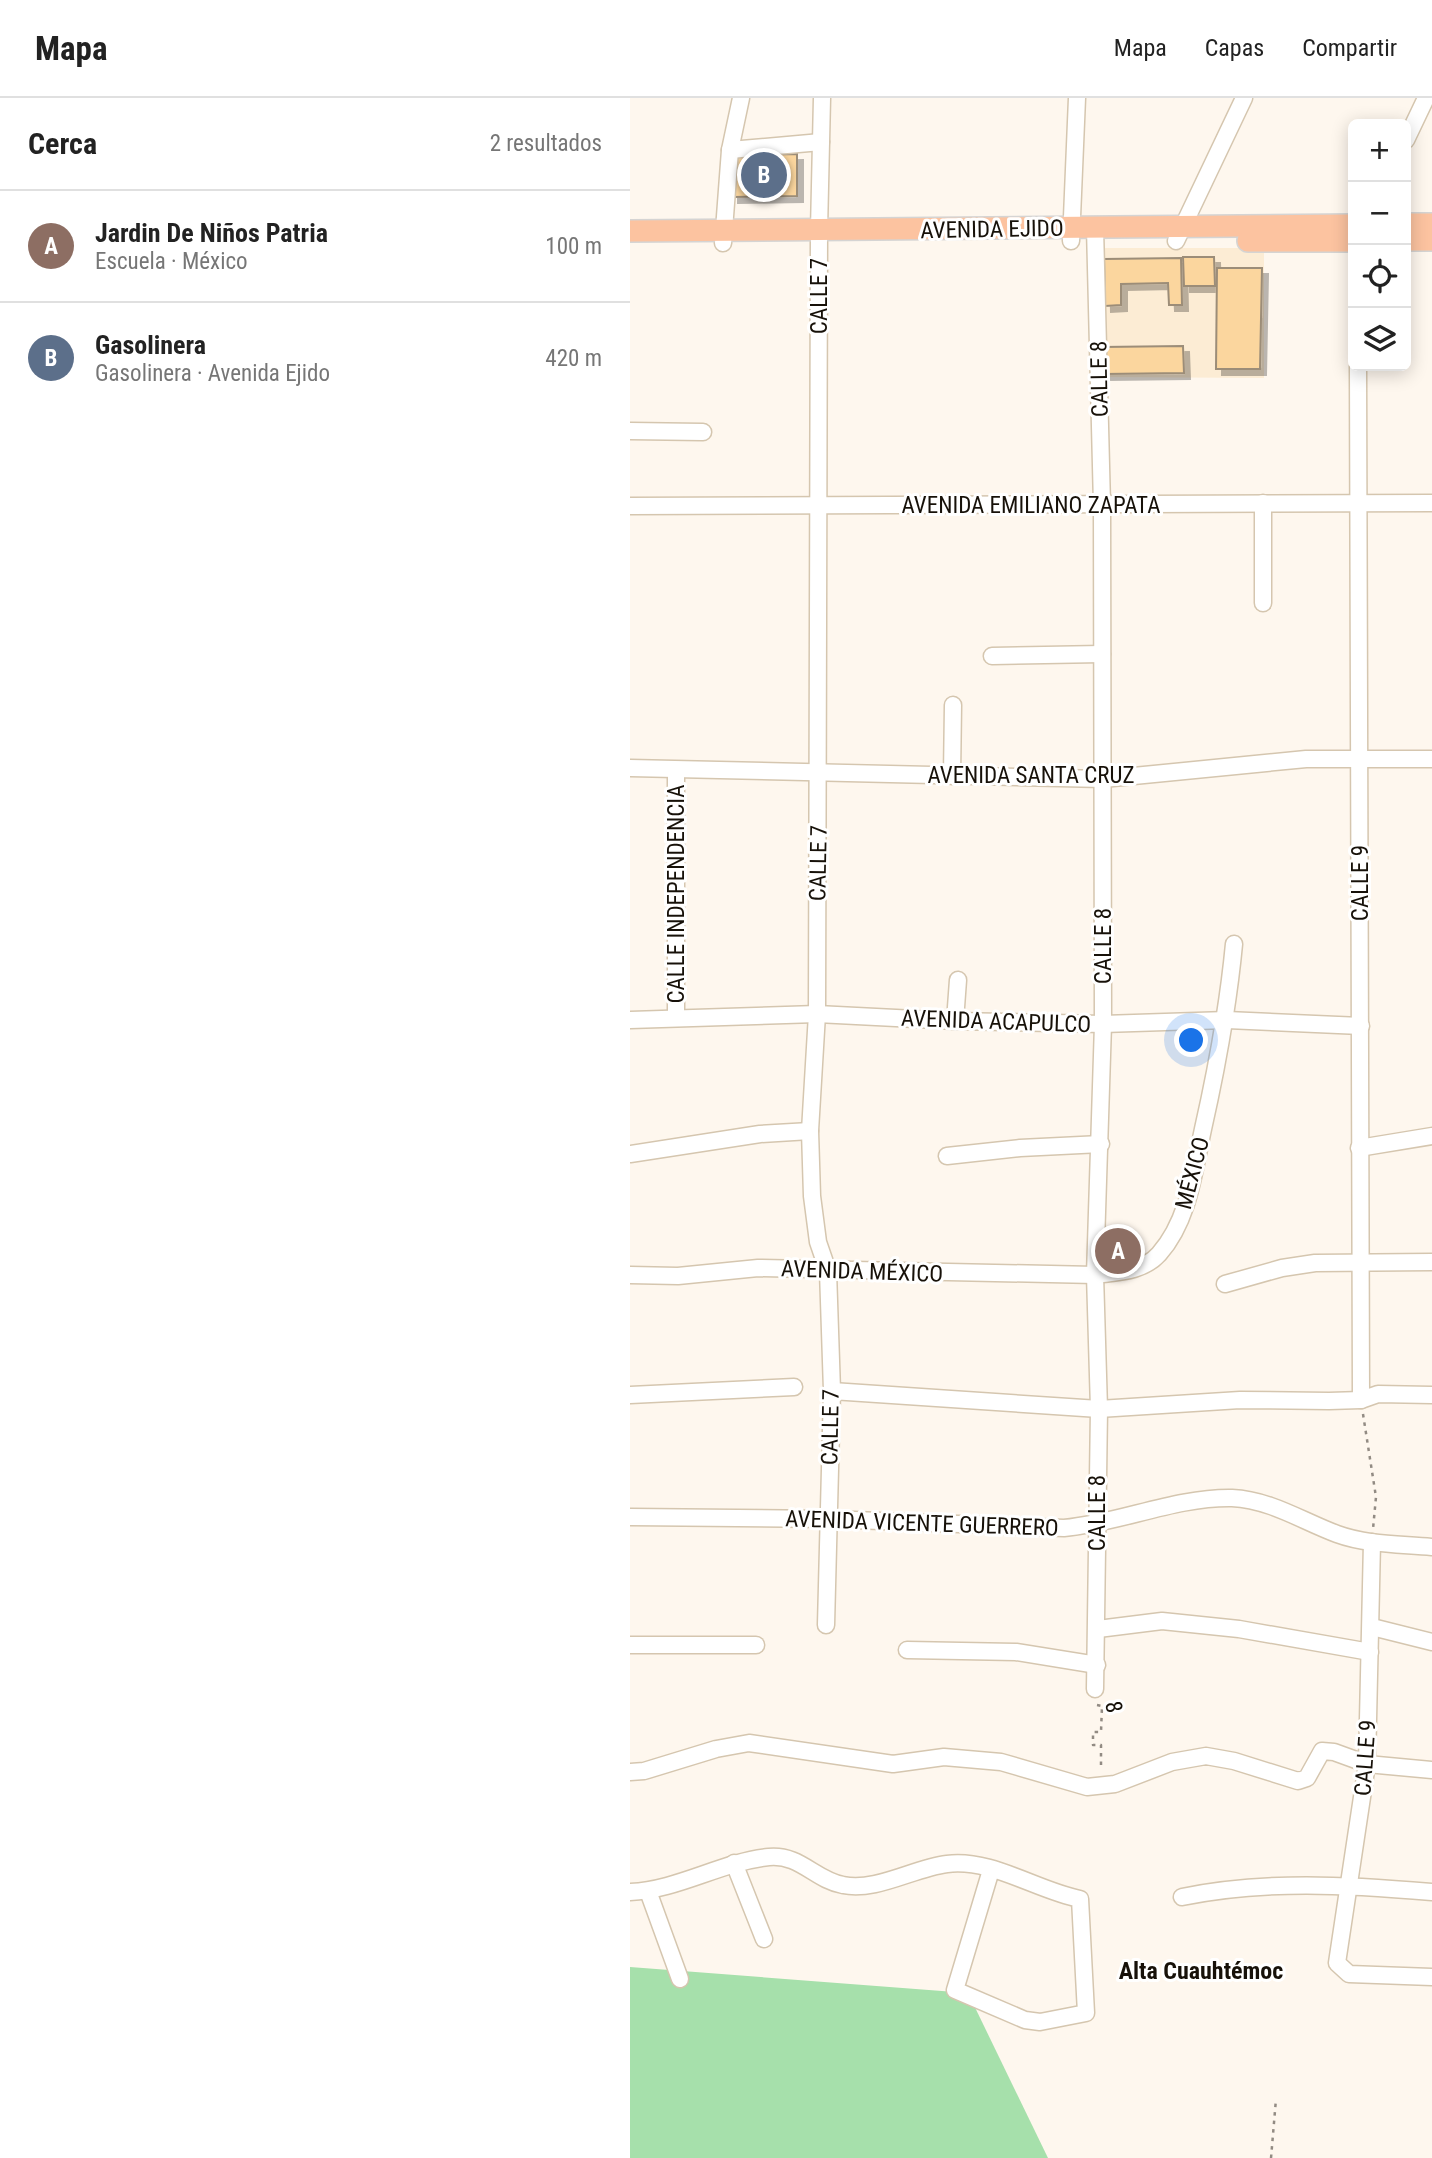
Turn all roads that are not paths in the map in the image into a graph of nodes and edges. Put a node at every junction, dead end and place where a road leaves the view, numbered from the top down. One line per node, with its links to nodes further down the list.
1 (741, 98): 8 (street)
2 (822, 98): 7 (street, CALLE 7)
3 (1077, 98): 13 (street)
4 (1244, 98): 15 (street)
5 (1426, 98): 6 (street)
6 (1411, 129)
7 (821, 142): 8 (street); 16 (street, CALLE 7)
8 (730, 150): 17 (street)
9 (1411, 224): 10 (main road)
10 (1432, 224)
11 (1348, 225): 15 (main road, AVENIDA EJIDO)
12 (630, 231): 17 (main road, AVENIDA EJIDO)
13 (1070, 234): 14 (main road, AVENIDA EJIDO); 16 (main road, AVENIDA EJIDO)
14 (1096, 234): 15 (main road, AVENIDA EJIDO); 27 (street, CALLE 8)
15 (1179, 234): 20 (main road, AVENIDA EJIDO)
16 (819, 236): 17 (main road, AVENIDA EJIDO); 30 (street, CALLE 7)
17 (723, 237): 21 (main road, AVENIDA EJIDO)
18 (1411, 240): 19 (main road)
19 (1432, 240)
20 (1348, 241)
21 (630, 244)
22 (1358, 371): 28 (street, CALLE 9)
23 (630, 431): 24 (street)
24 (704, 432)
25 (1263, 503): 27 (street, AVENIDA EMILIANO ZAPATA); 28 (street, AVENIDA EMILIANO ZAPATA); 31 (street)
26 (1432, 503): 28 (street, AVENIDA EMILIANO ZAPATA)
27 (1102, 505): 30 (street, AVENIDA EMILIANO ZAPATA); 32 (street, CALLE 8)
28 (1358, 505): 35 (street, CALLE 9)
29 (630, 506): 30 (street, AVENIDA EMILIANO ZAPATA)
30 (819, 507): 39 (street, CALLE 7)
31 (1263, 603)
32 (1102, 654): 33 (street); 41 (street, CALLE 8)
33 (992, 656)
34 (953, 705): 40 (street)
35 (1359, 759): 36 (street, AVENIDA SANTA CRUZ); 41 (street, AVENIDA SANTA CRUZ); 50 (street, CALLE 9)
36 (1432, 759)
37 (630, 768): 38 (street, AVENIDA SANTA CRUZ)
38 (676, 770): 39 (street, AVENIDA SANTA CRUZ); 45 (street, CALLE INDEPENDENCIA)
39 (819, 773): 40 (street, AVENIDA SANTA CRUZ); 44 (street, CALLE 7)
40 (952, 776): 41 (street, AVENIDA SANTA CRUZ)
41 (1103, 779): 49 (street, CALLE 8)
42 (1234, 944): 47 (street, MÉXICO)
43 (958, 980): 48 (street)
44 (817, 1014): 45 (street, AVENIDA ACAPULCO); 48 (street, AVENIDA ACAPULCO); 51 (street, CALLE 7)
45 (676, 1018): 46 (street, AVENIDA ACAPULCO)
46 (630, 1020)
47 (1227, 1020): 49 (street, AVENIDA ACAPULCO); 50 (street, AVENIDA ACAPULCO); 61 (street, MÉXICO)
48 (955, 1021): 49 (street, AVENIDA ACAPULCO)
49 (1103, 1024): 53 (street, CALLE 8)
50 (1361, 1026): 54 (street, CALLE 9)
51 (810, 1131): 55 (street); 59 (street, CALLE 7)
52 (1432, 1136): 54 (street)
53 (1101, 1144): 56 (street); 61 (street, CALLE 8)
54 (1359, 1148): 57 (street, CALLE 9)
55 (630, 1154)
56 (947, 1156)
57 (1360, 1262): 58 (street); 62 (street); 67 (street, CALLE 9)
58 (1432, 1262)
59 (828, 1271): 60 (street, AVENIDA MÉXICO); 61 (street, AVENIDA MÉXICO); 64 (street, CALLE 7)
60 (630, 1275)
61 (1095, 1276): 68 (street, CALLE 8)
62 (1225, 1284)
63 (794, 1387): 65 (street)
64 (832, 1391): 68 (street); 70 (street, CALLE 7)
65 (630, 1395)
66 (1432, 1395): 67 (street)
67 (1361, 1399): 68 (street)
68 (1098, 1409): 71 (street, CALLE 8)
69 (630, 1517): 70 (street, AVENIDA VICENTE GUERRERO)
70 (828, 1519): 71 (street, AVENIDA VICENTE GUERRERO); 74 (street, CALLE 7)
71 (1096, 1525): 72 (street, AVENIDA VICENTE GUERRERO); 76 (street, CALLE 8)
72 (1372, 1542): 73 (street, AVENIDA VICENTE GUERRERO); 75 (street, CALLE 9)
73 (1432, 1547)
74 (826, 1625)
75 (1372, 1627): 77 (street); 81 (street, CALLE 9)
76 (1098, 1629): 81 (street); 82 (street, CALLE 8)
77 (1432, 1642)
78 (755, 1644): 79 (street)
79 (630, 1645)
80 (907, 1650): 82 (street)
81 (1370, 1652): 84 (street, CALLE 9)
82 (1097, 1665): 83 (street, CALLE 8)
83 (1095, 1689)
84 (1367, 1764): 85 (street); 86 (street); 89 (street, CALLE 9)
85 (1432, 1770)
86 (630, 1772)
87 (734, 1863): 88 (street); 90 (street); 94 (street)
88 (991, 1870): 88 (street)
89 (1350, 1885): 92 (street); 93 (street); 95 (street, CALLE 9)
90 (648, 1891): 91 (street); 96 (street)
91 (630, 1892)
92 (1432, 1892)
93 (1181, 1898)
94 (764, 1939)
95 (1432, 1977)
96 (680, 1979)

